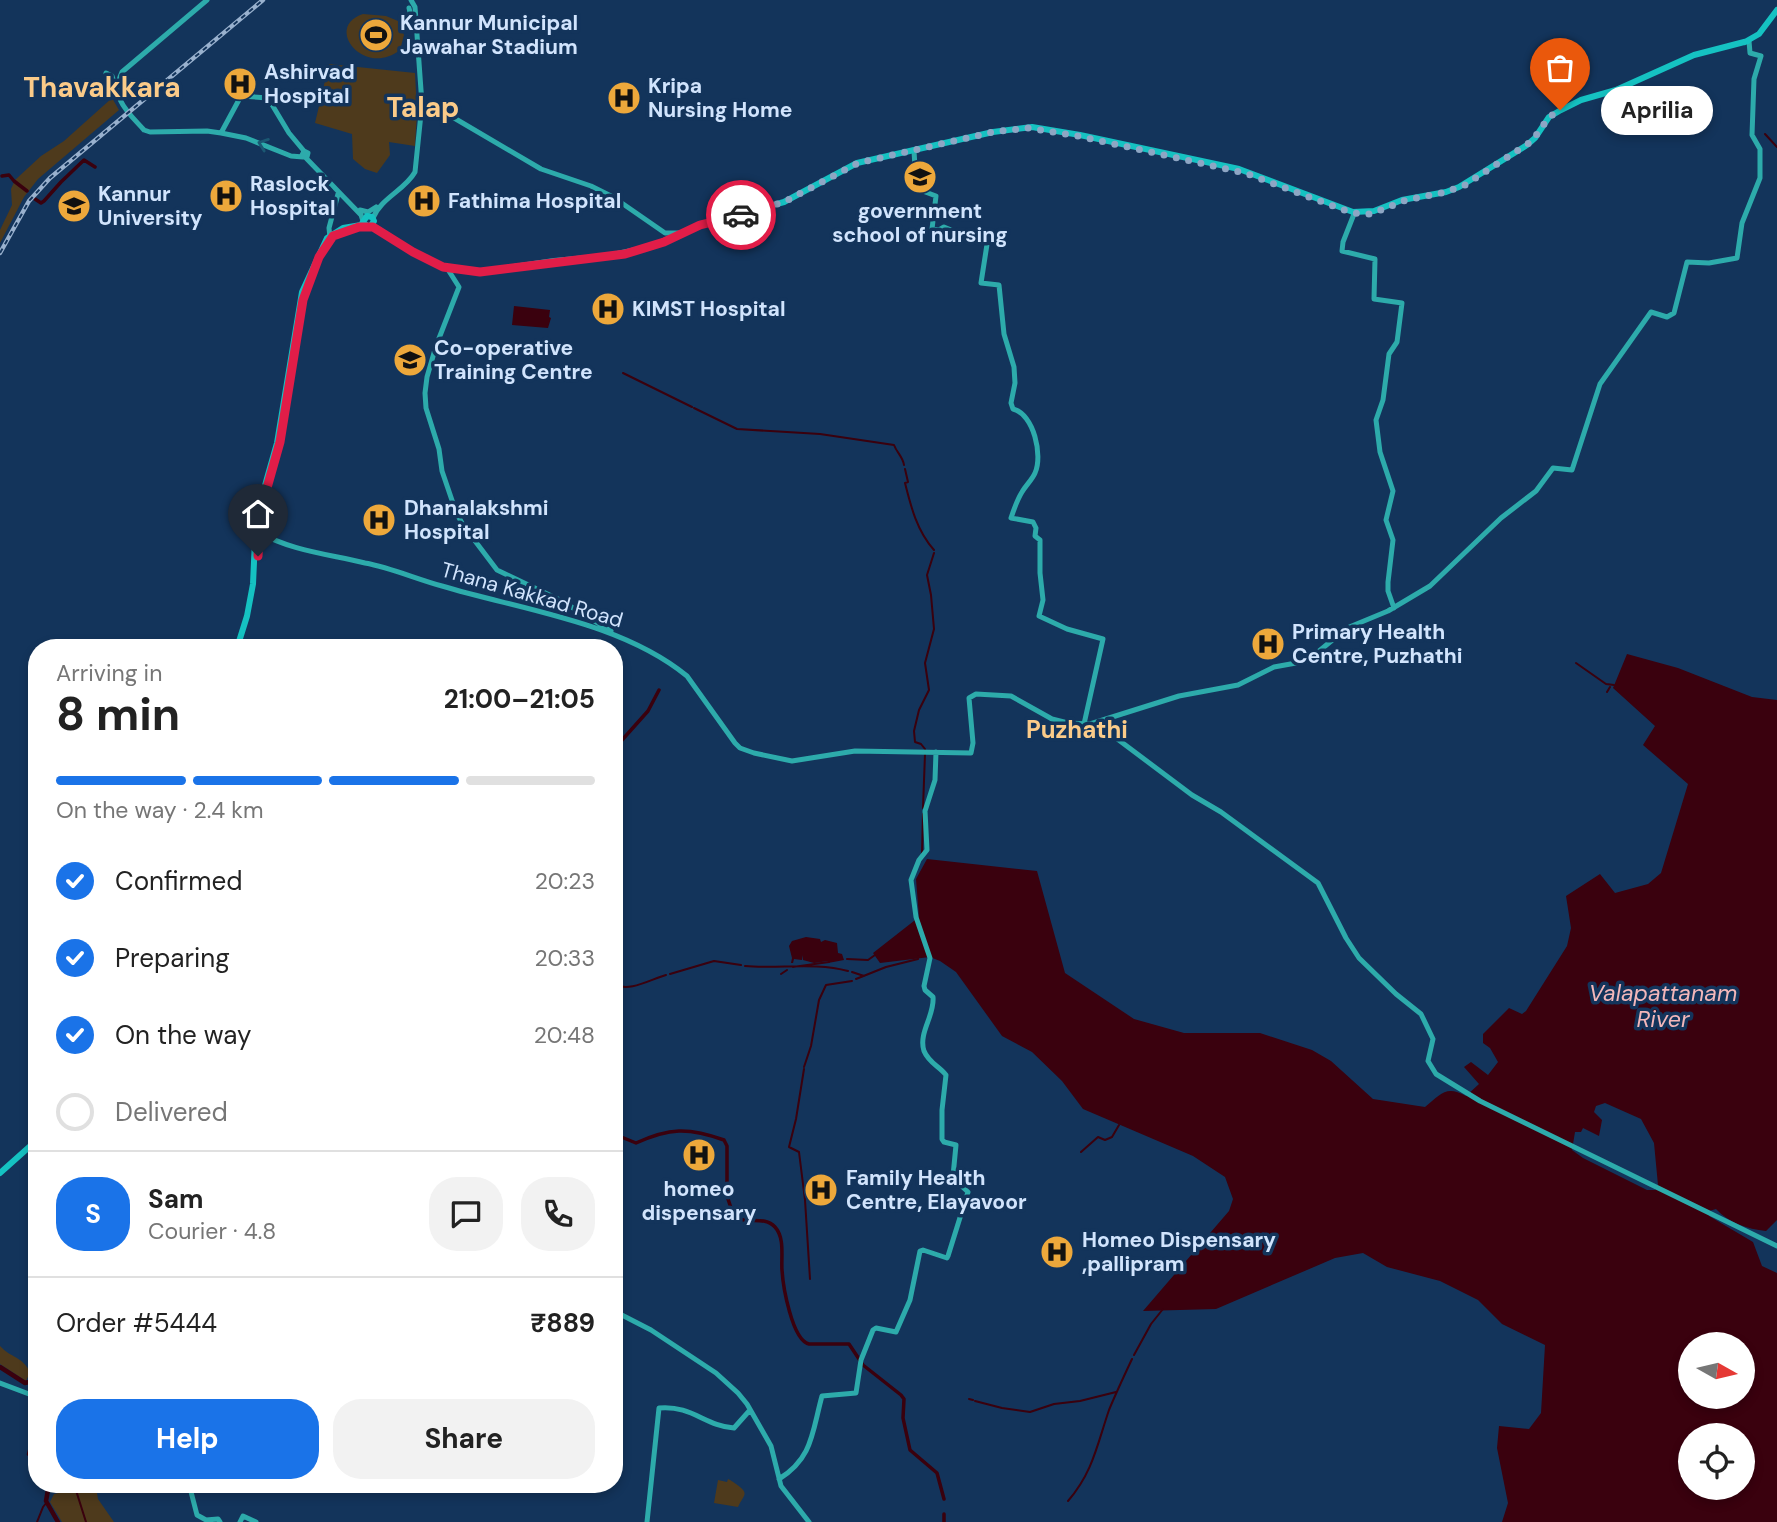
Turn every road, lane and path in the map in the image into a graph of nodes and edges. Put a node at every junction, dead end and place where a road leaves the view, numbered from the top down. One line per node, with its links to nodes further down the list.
1 (203, 1): 5 (main road)
2 (411, 4): 8 (main road)
3 (1776, 10): 4 (highway)
4 (1750, 41): 16 (highway); 22 (main road, Thana Kakkad Road)
5 (122, 72): 7 (main road); 9 (main road)
6 (106, 73): 7 (main road)
7 (114, 82): 9 (main road)
8 (421, 105): 14 (main road); 18 (main road)
9 (174, 133): 10 (main road)
10 (221, 133): 12 (main road, one-way to 10); 12 (main road)
11 (913, 150): 16 (highway); 18 (highway); 26 (main road)
12 (305, 156): 13 (main road); 15 (main road)
13 (338, 194): 17 (main road); 19 (main road)
14 (377, 208): 15 (main road); 17 (main road); 17 (main road)
15 (360, 210): 17 (main road)
16 (1354, 213): 22 (main road)
17 (373, 224): 19 (highway); 19 (highway); 20 (highway)
18 (680, 233): 20 (highway)
19 (329, 237): 21 (highway)
20 (445, 266): 23 (main road)
21 (256, 532): 23 (main road, Thana Kakkad Road); 24 (highway)
22 (1394, 608): 25 (main road, Thana Kakkad Road)
23 (616, 634): 27 (main road, Thana Kakkad Road)
24 (242, 639)
25 (1096, 723): 26 (main road, Thana Kakkad Road); 30 (main road)
26 (1084, 724): 27 (main road, Thana Kakkad Road)
27 (936, 752): 35 (main road)
28 (28, 1150): 29 (highway)
29 (0, 1175)
30 (1777, 1246)
31 (623, 1316): 34 (main road)
32 (0, 1384): 33 (main road)
33 (28, 1394)
34 (750, 1410): 35 (main road); 40 (main road)
35 (779, 1479): 41 (main road)
36 (191, 1493): 37 (main road)
37 (220, 1522)
38 (240, 1522): 39 (main road)
39 (256, 1522)
40 (647, 1522)
41 (809, 1522)

